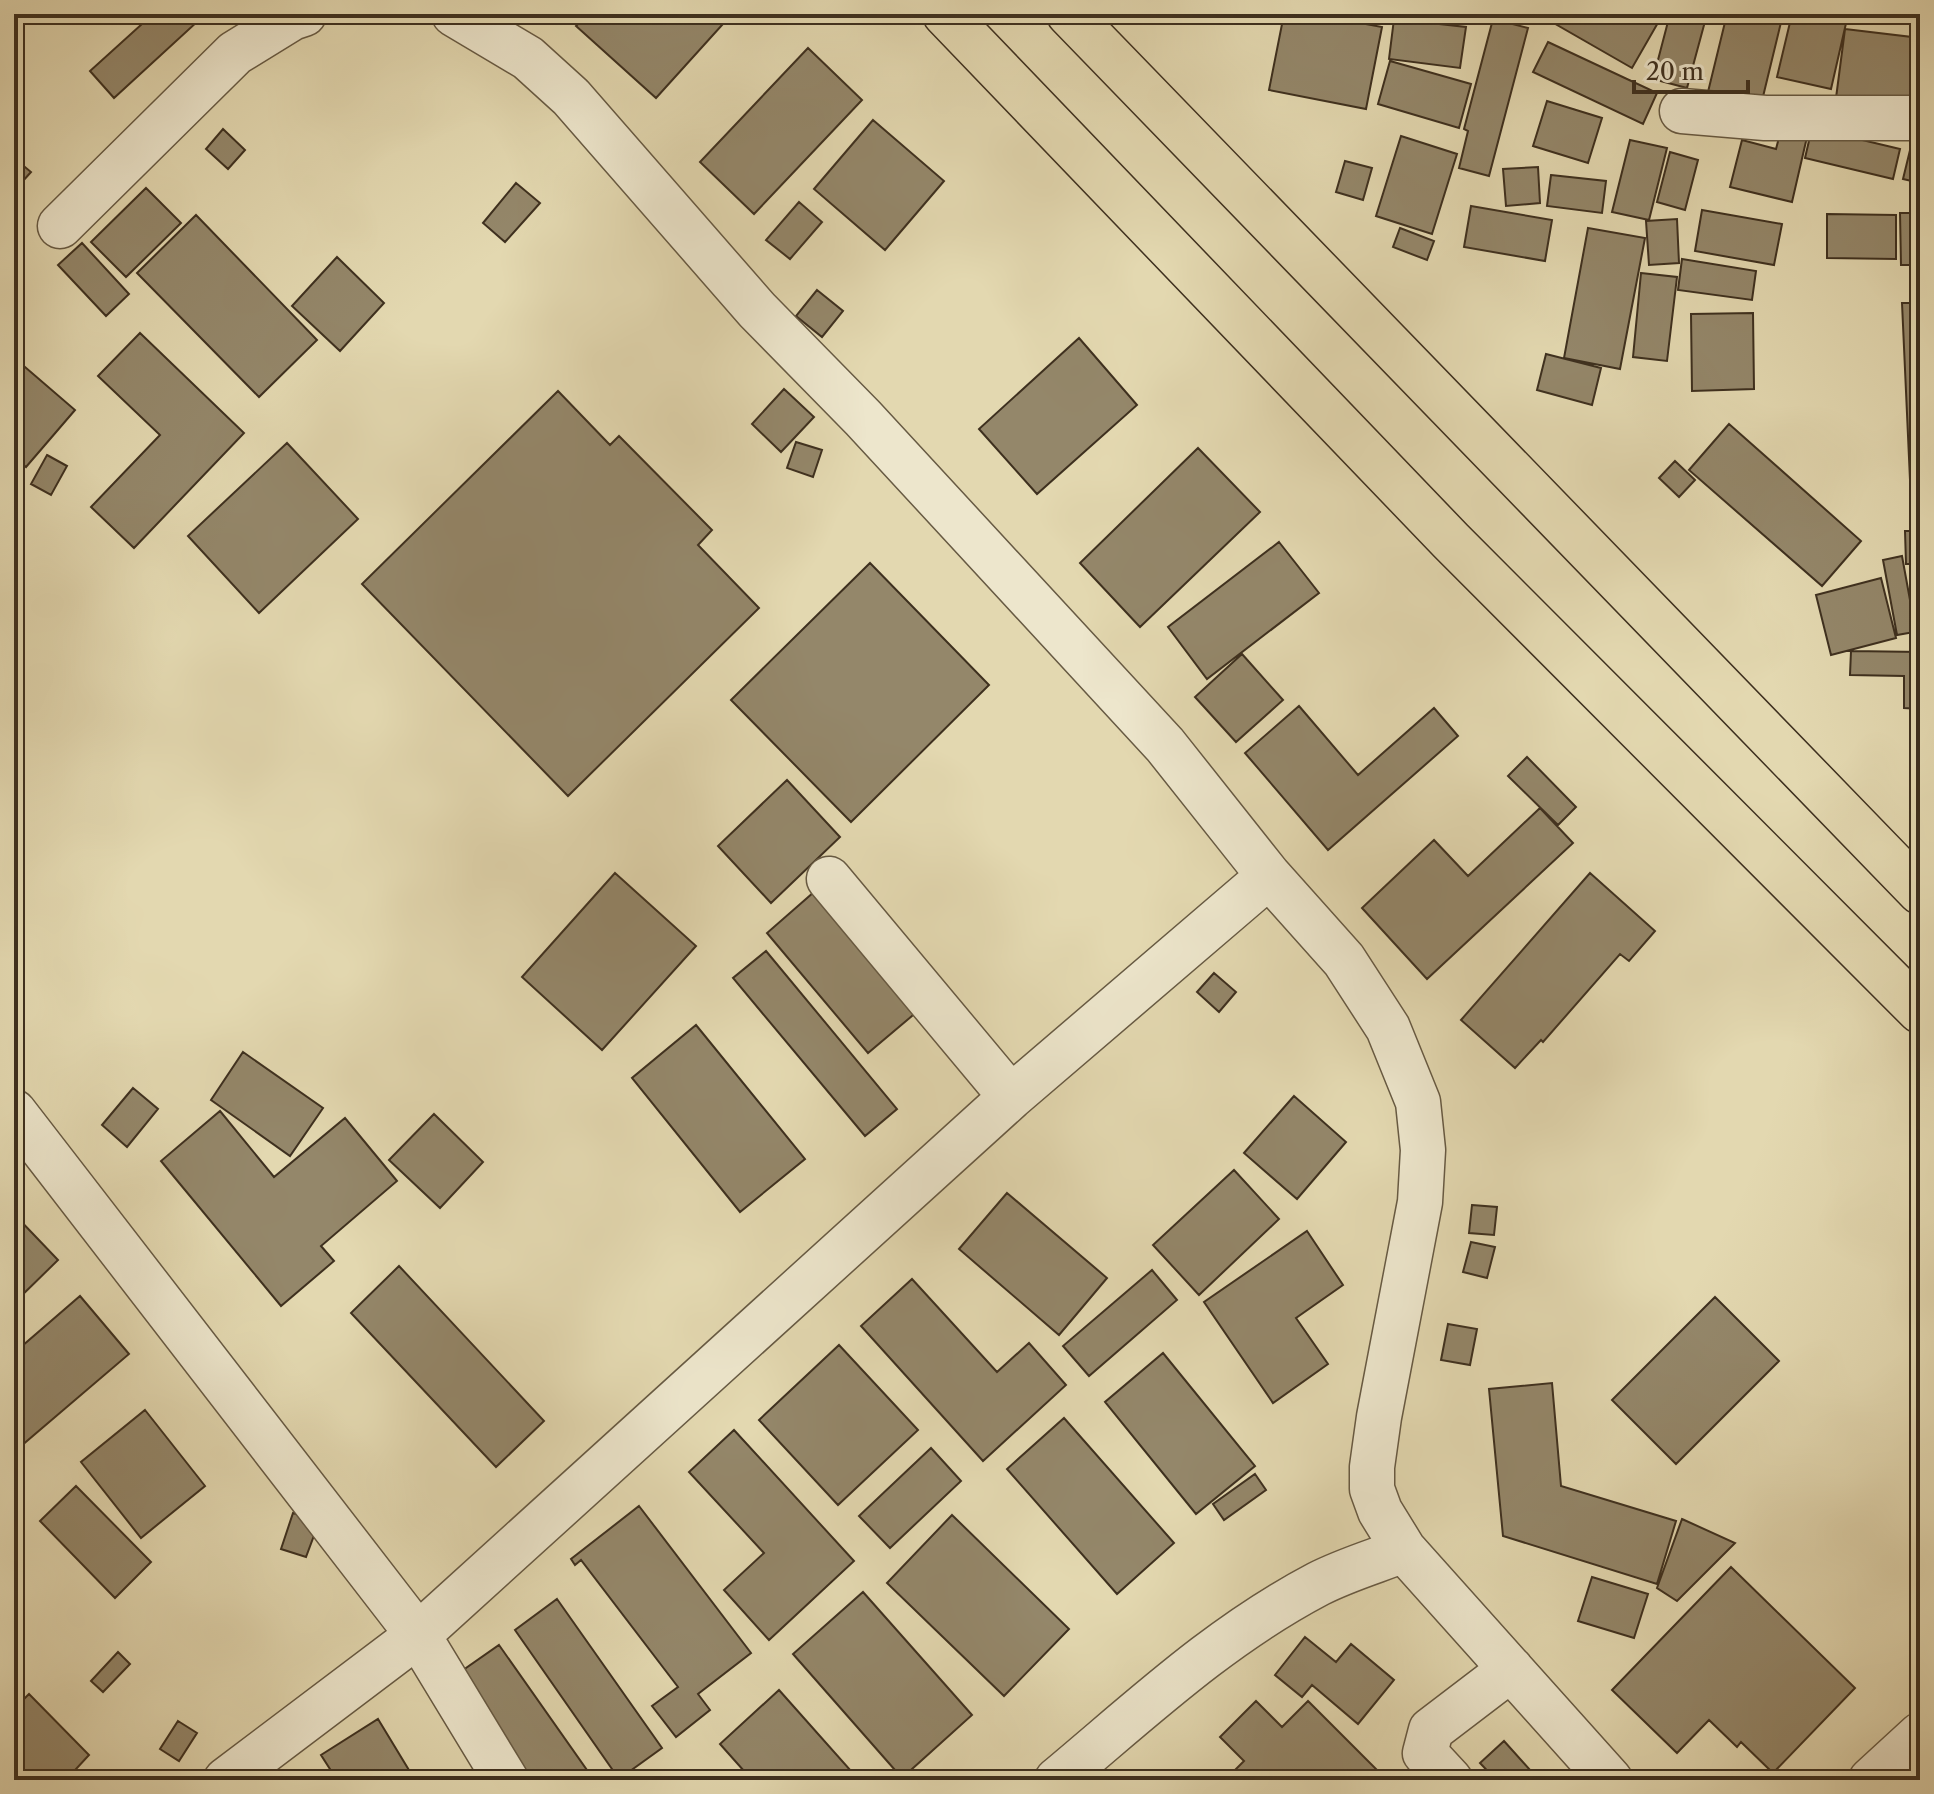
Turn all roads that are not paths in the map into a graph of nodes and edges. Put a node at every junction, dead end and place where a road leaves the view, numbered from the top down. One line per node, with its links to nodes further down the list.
1 (304, 14): 7 (street)
2 (454, 14): 8 (street)
3 (945, 14): 11 (main road)
4 (1071, 15): 10 (main road)
5 (1682, 111): 6 (street)
6 (1920, 118)
7 (60, 226)
8 (1269, 876): 12 (street); 14 (street)
9 (829, 879): 12 (street)
10 (1920, 892)
11 (1920, 1011)
12 (1011, 1097): 15 (street)
13 (19, 1130): 15 (street)
14 (1404, 1550): 16 (street); 20 (street)
15 (418, 1635): 18 (street); 19 (street)
16 (1511, 1669): 21 (street); 22 (street)
17 (1920, 1735): 23 (street)
18 (226, 1780)
19 (506, 1780)
20 (1057, 1780)
21 (1450, 1780)
22 (1610, 1780)
23 (1871, 1780)

